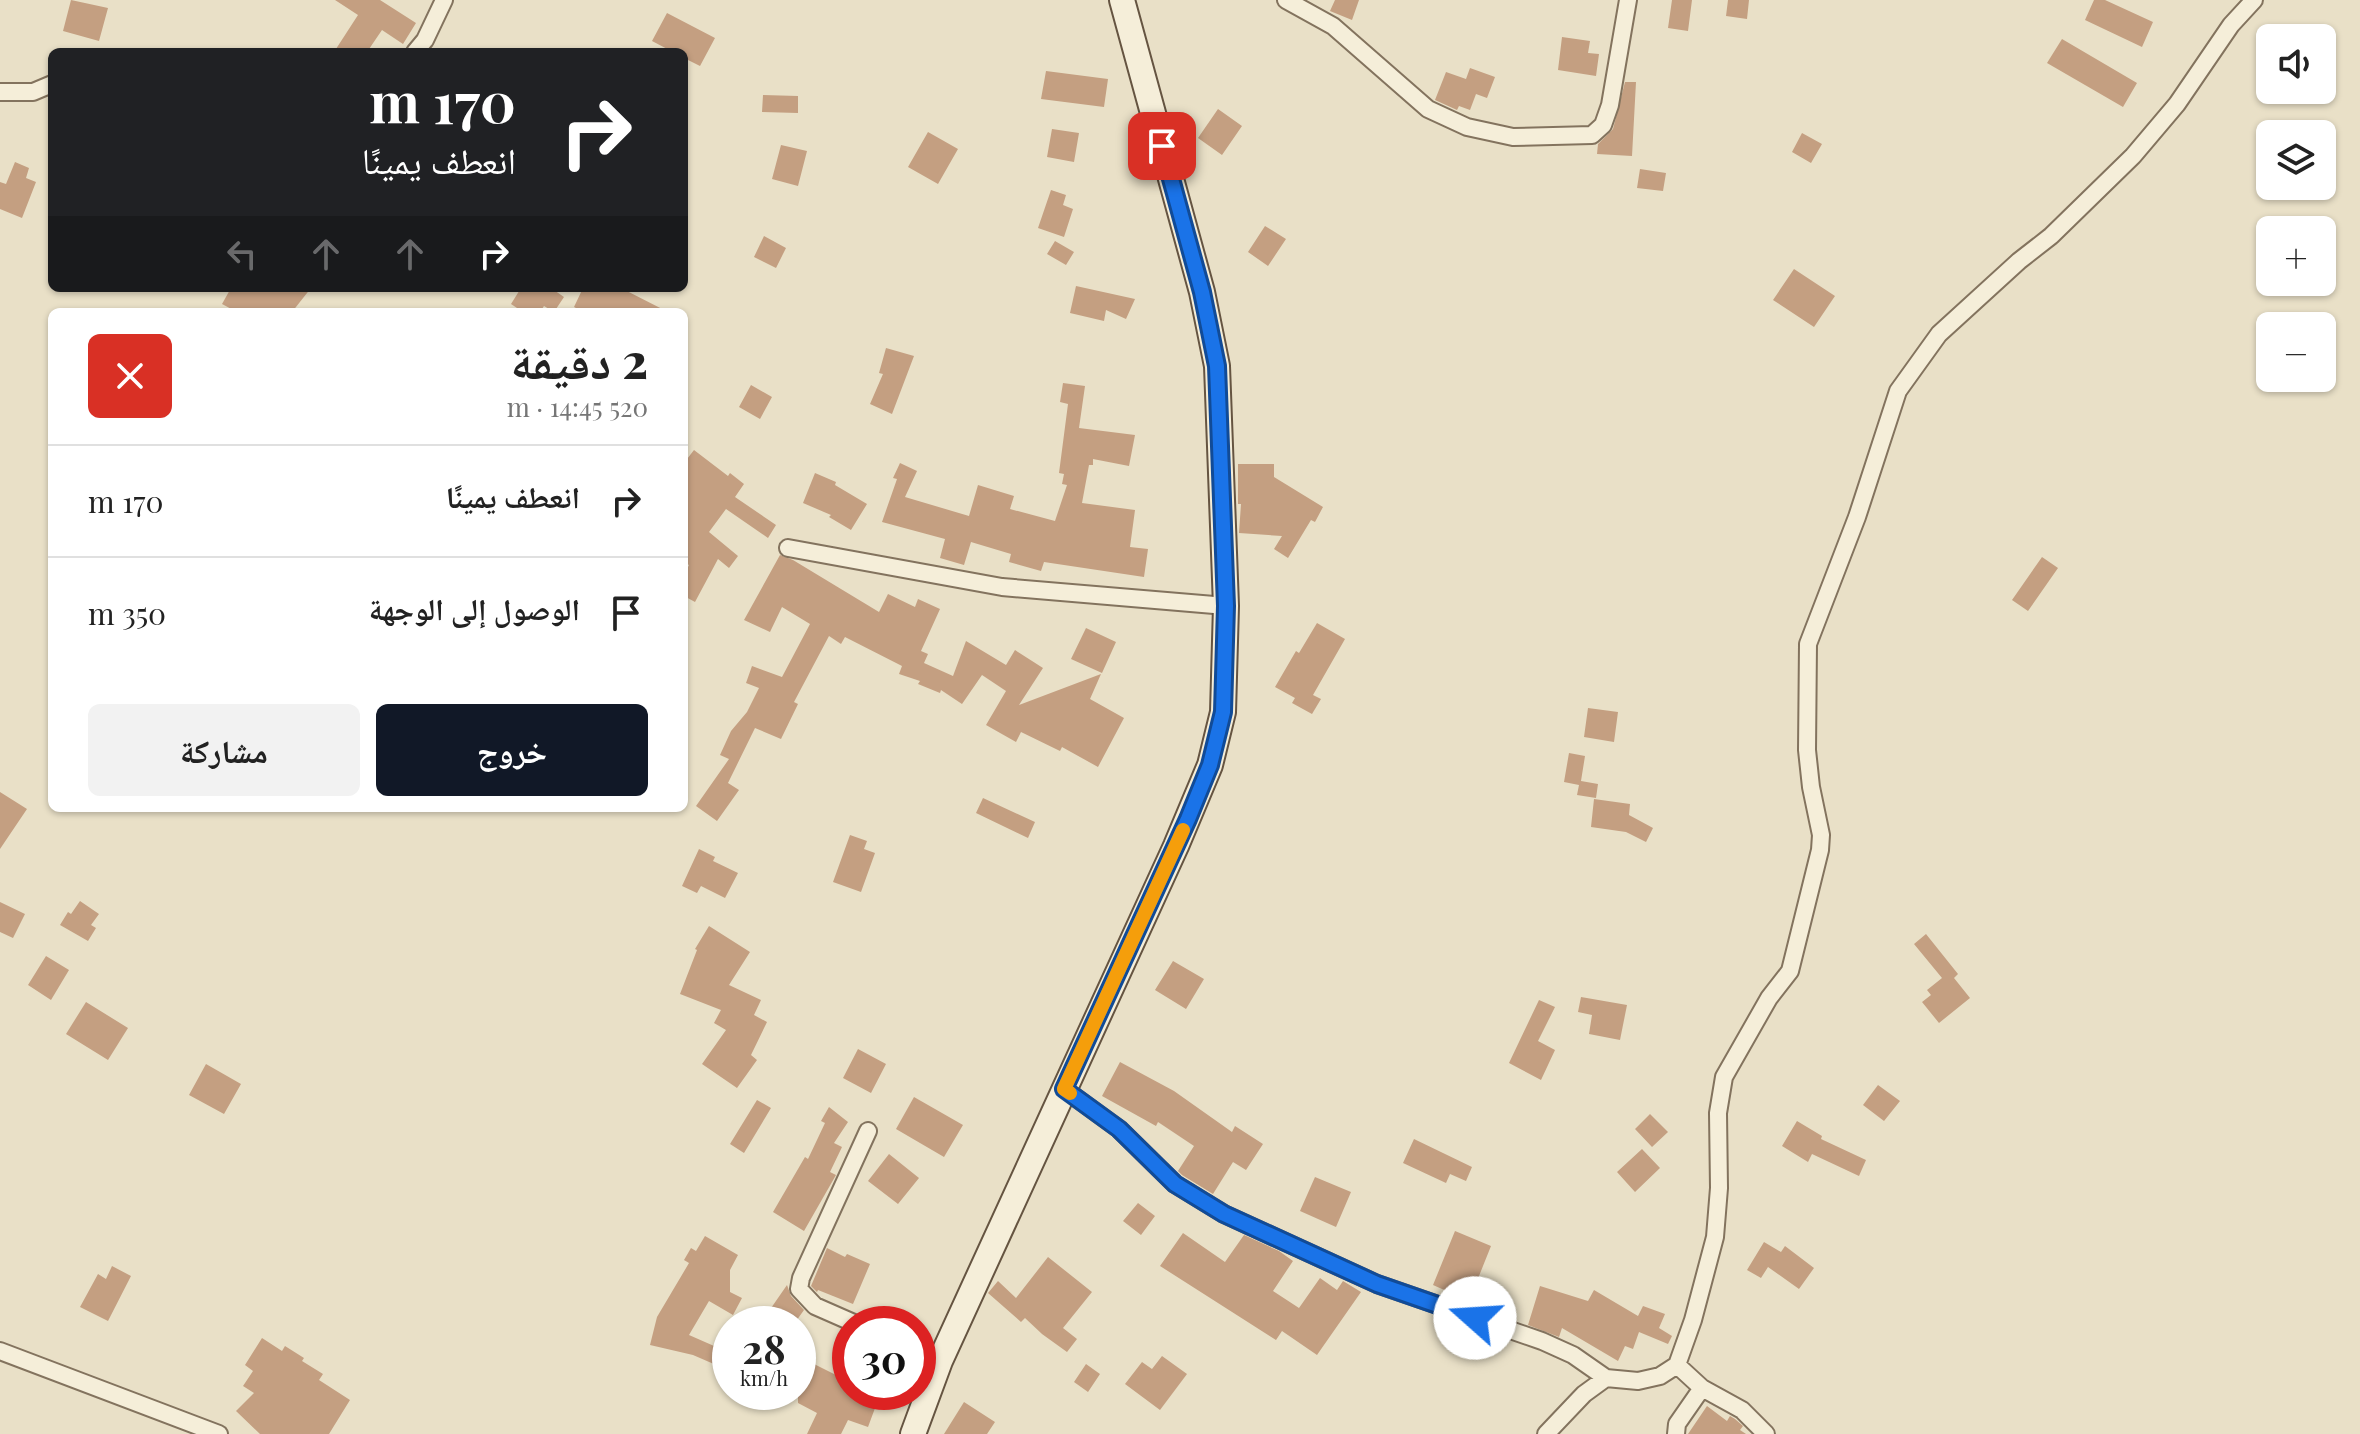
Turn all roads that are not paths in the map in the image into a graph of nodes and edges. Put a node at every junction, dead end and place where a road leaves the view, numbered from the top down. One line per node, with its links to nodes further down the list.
1 (444, 0): 6 (street)
2 (1122, 0): 10 (main road)
3 (1286, 0): 4 (street)
4 (1628, 0)
5 (2254, 0): 16 (street)
6 (418, 48)
7 (48, 86): 8 (street)
8 (0, 92)
9 (788, 548): 10 (street)
10 (1226, 606): 11 (main road)
11 (1064, 1089): 14 (main road); 17 (street)
12 (868, 1131): 13 (street)
13 (832, 1313)
14 (936, 1343)
15 (0, 1351): 20 (street)
16 (1677, 1365): 17 (street); 18 (street)
17 (1606, 1378): 22 (street)
18 (1702, 1388): 23 (street); 24 (street)
19 (918, 1410): 21 (main road)
20 (219, 1434)
21 (913, 1434)
22 (1546, 1434)
23 (1676, 1434)
24 (1766, 1434)

